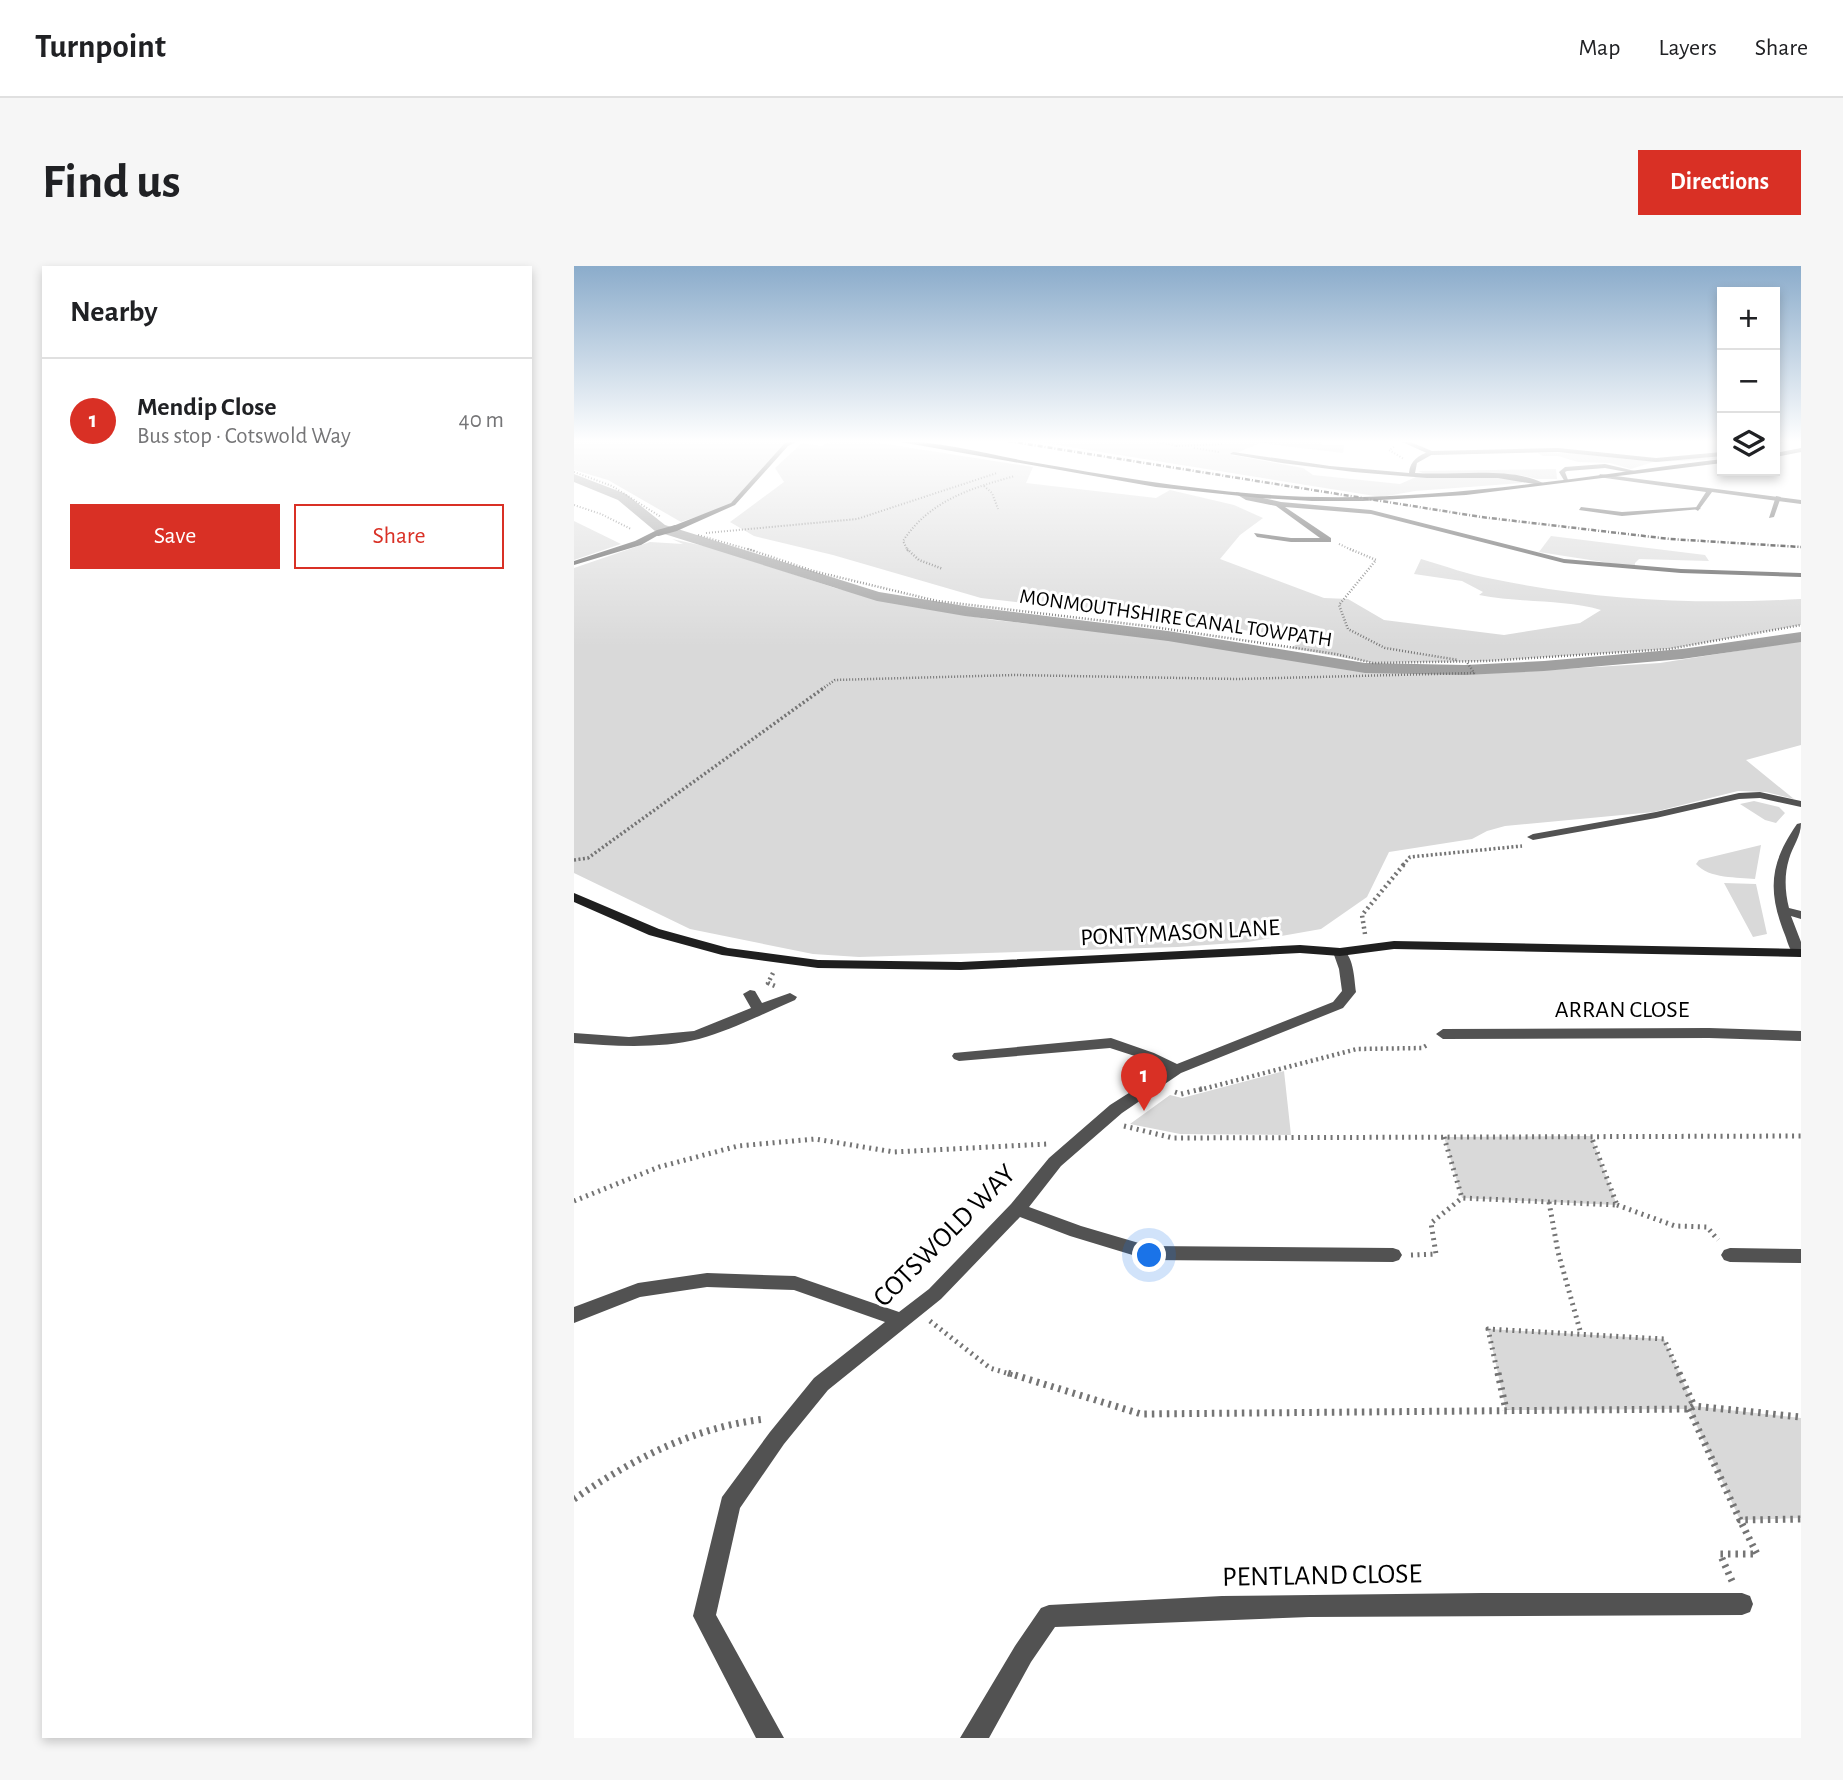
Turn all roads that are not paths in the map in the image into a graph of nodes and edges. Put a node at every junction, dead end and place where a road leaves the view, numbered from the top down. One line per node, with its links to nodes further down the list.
1 (717, 510): 9 (street, bridge)
2 (1283, 510): 8 (street)
3 (1358, 510): 10 (street)
4 (1587, 510): 5 (street)
5 (1687, 510)
6 (1774, 510): 7 (street)
7 (1771, 517)
8 (1257, 535)
9 (574, 563)
10 (1801, 575)
11 (1801, 804): 13 (street)
12 (1801, 825): 14 (street)
13 (1533, 837)
14 (1795, 841): 16 (street)
15 (574, 897): 18 (main road, PONTYMASON LANE)
16 (1784, 911): 17 (street); 19 (street)
17 (1801, 915)
18 (1340, 952): 19 (main road, PONTYMASON LANE); 27 (street, COTSWOLD WAY)
19 (1800, 953)
20 (750, 994): 22 (street)
21 (790, 998): 22 (street)
22 (759, 1010): 25 (street)
23 (1443, 1034): 24 (street, ARRAN CLOSE)
24 (1801, 1036)
25 (575, 1039)
26 (959, 1056): 27 (street)
27 (1176, 1070): 28 (street, COTSWOLD WAY)
28 (1017, 1209): 29 (street); 33 (street, COTSWOLD WAY)
29 (1393, 1255)
30 (1730, 1255): 31 (street)
31 (1801, 1256)
32 (574, 1315): 33 (street)
33 (908, 1315): 35 (street, COTSWOLD WAY)
34 (1742, 1604): 36 (street, PENTLAND CLOSE)
35 (772, 1738)
36 (972, 1738)

